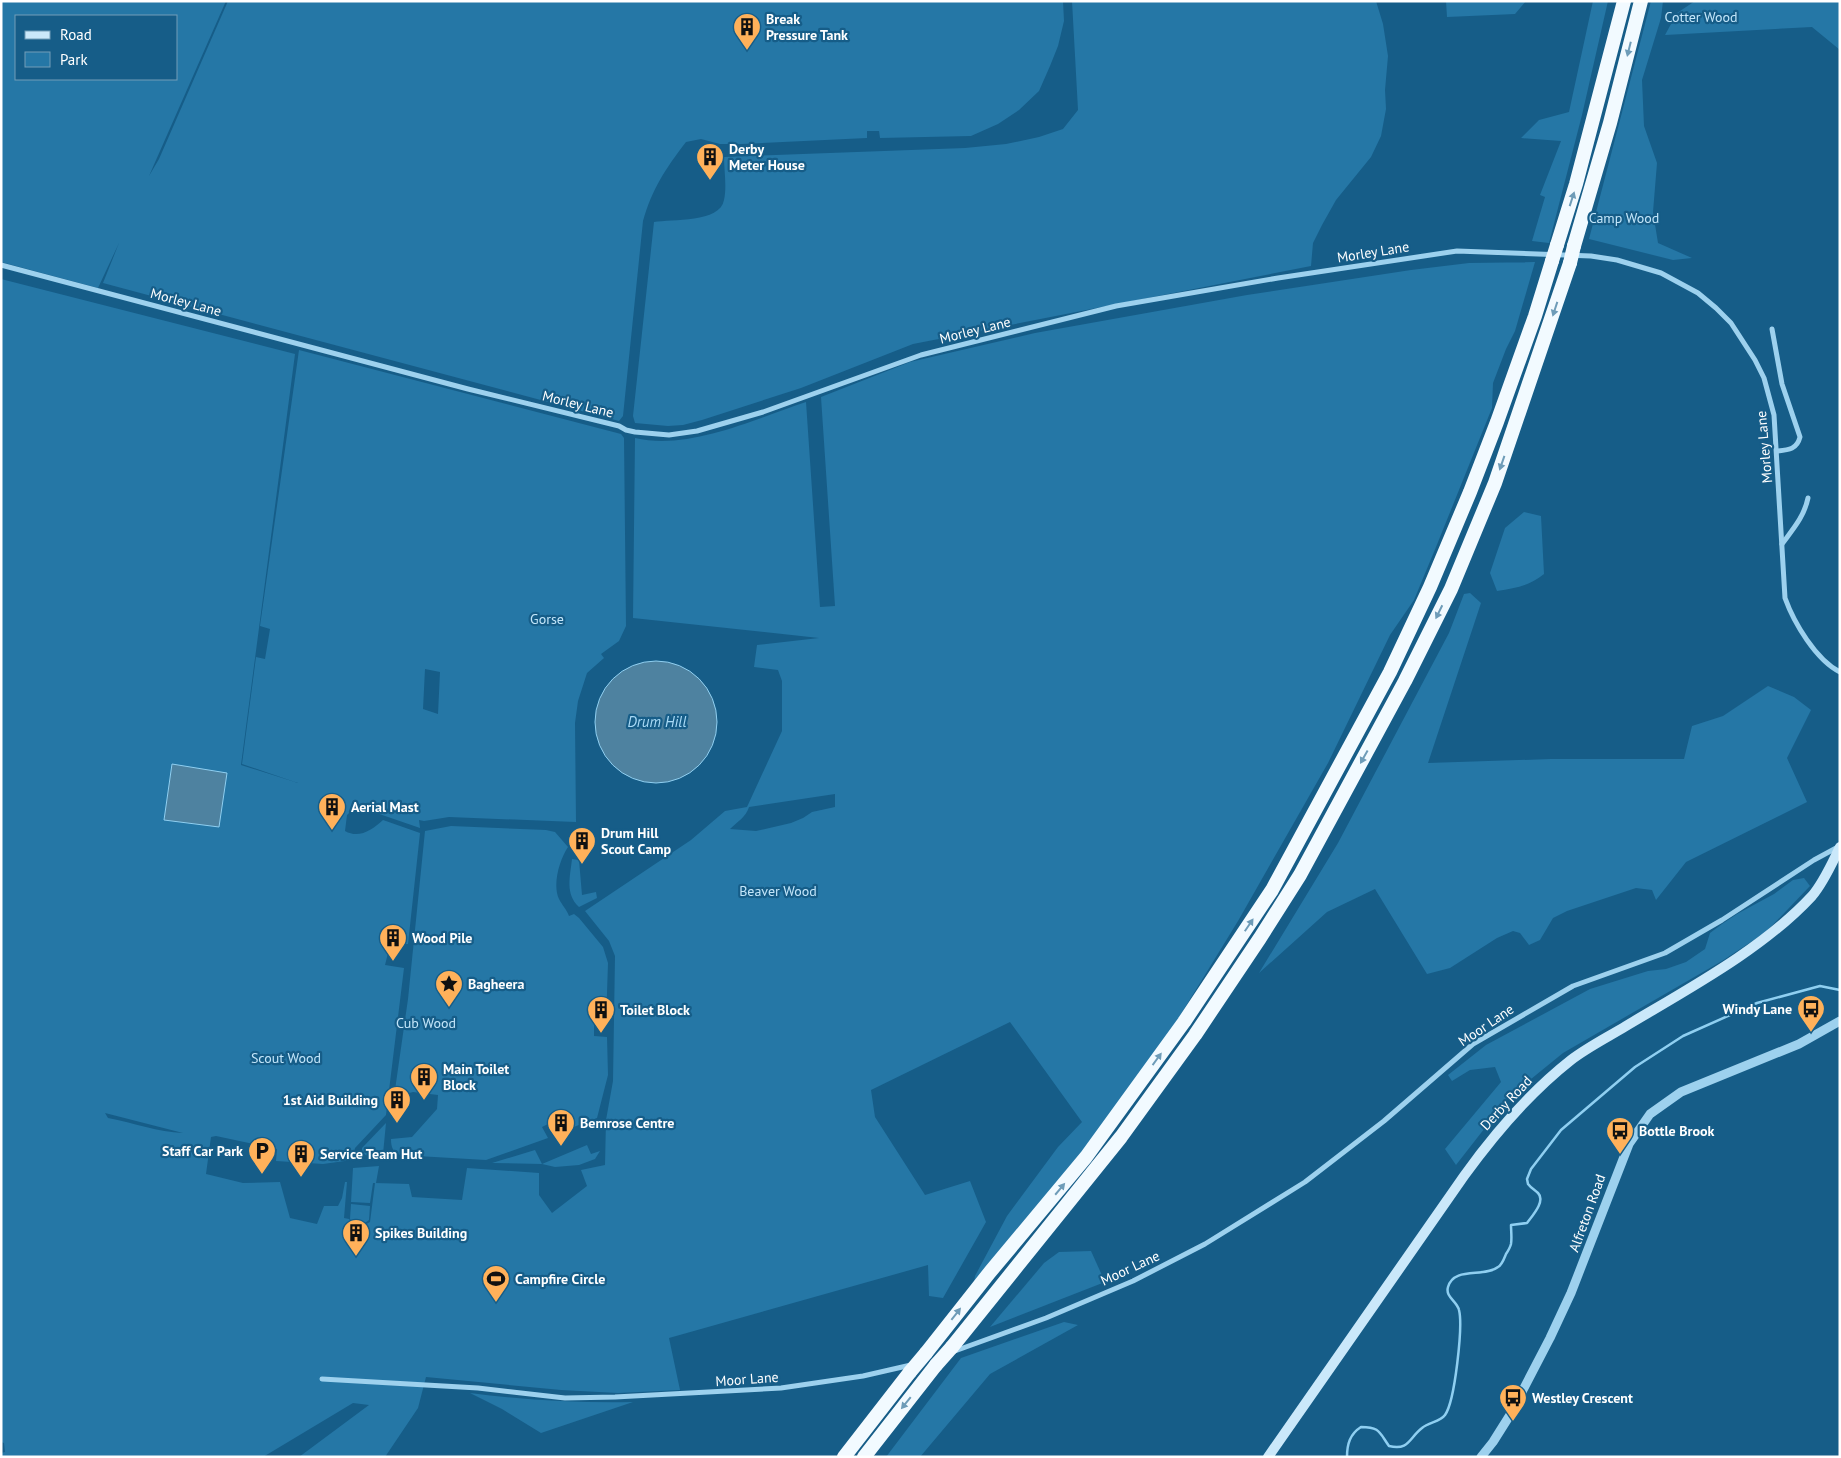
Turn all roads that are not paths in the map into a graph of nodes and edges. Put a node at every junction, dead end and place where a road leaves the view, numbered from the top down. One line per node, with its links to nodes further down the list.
1 (1624, 1): 11 (highway, one-way to 1, bridge)
2 (1641, 1): 11 (highway, one-way to 11, bridge)
3 (1, 265): 5 (street, Morley Lane)
4 (1772, 328): 5 (street)
5 (1778, 451): 7 (street, Morley Lane)
6 (1808, 498): 7 (street)
7 (1782, 544): 8 (street, Morley Lane)
8 (1840, 672)
9 (1840, 846): 11 (street, Moor Lane); 15 (main road, Derby Road)
10 (1840, 1022): 16 (street, Alfreton Road)
11 (931, 1359): 12 (street, Moor Lane); 13 (highway, bridge); 14 (highway, one-way to 14)
12 (322, 1380)
13 (844, 1457)
14 (864, 1457)
15 (1268, 1457)
16 (1481, 1457)

